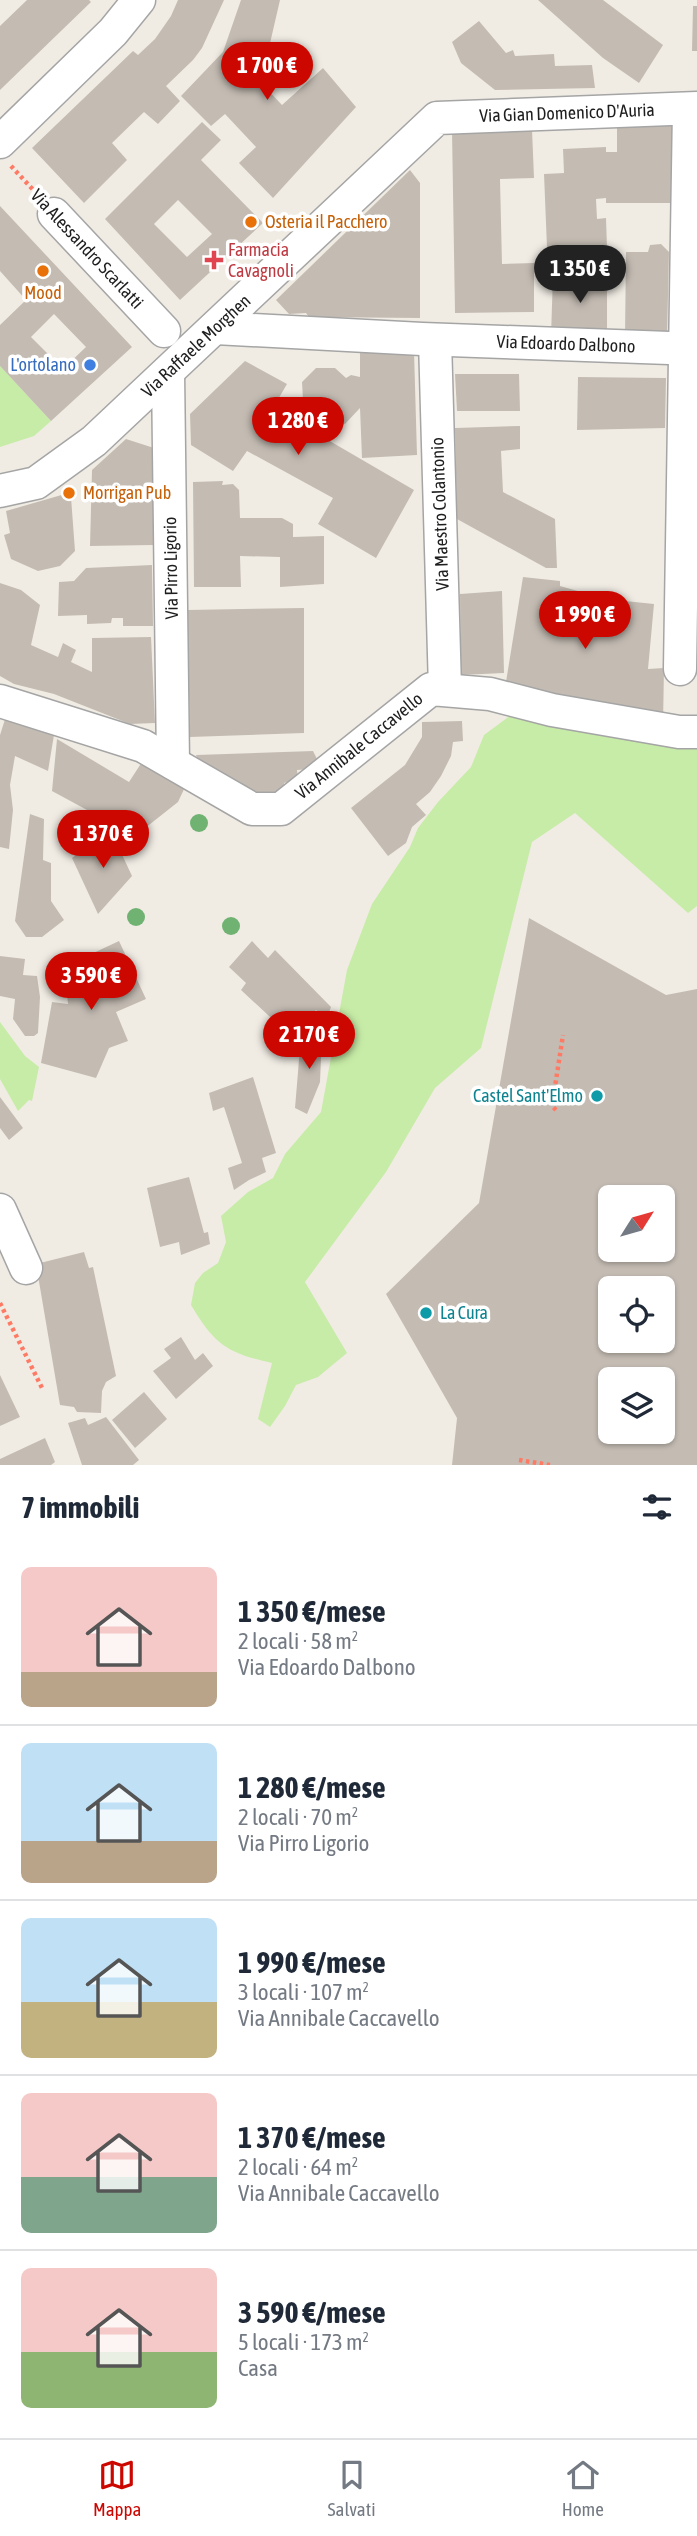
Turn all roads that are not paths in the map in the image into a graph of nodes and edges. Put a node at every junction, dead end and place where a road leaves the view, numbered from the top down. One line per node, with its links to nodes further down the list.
1 (139, 0): 4 (street)
2 (693, 108): 3 (street, Via Gian Domenico D'Auria); 9 (street)
3 (437, 118): 6 (street, Via Raffaele Morghen)
4 (6, 154)
5 (54, 215): 7 (street, Via Alessandro Scarlatti)
6 (215, 328): 8 (street, Via Edoardo Dalbono); 10 (street, Via Raffaele Morghen)
7 (164, 331)
8 (435, 340): 9 (street, Via Edoardo Dalbono); 13 (street, Via Maestro Colantonio)
9 (691, 349): 12 (street)
10 (168, 372): 11 (street, Via Raffaele Morghen); 16 (street, Via Pirro Ligorio)
11 (0, 491)
12 (680, 669)
13 (445, 689): 15 (street, Via Annibale Caccavello); 16 (street, Via Annibale Caccavello)
14 (0, 701): 16 (street, Via Annibale Caccavello)
15 (697, 732)
16 (173, 763)
17 (0, 1210): 18 (street)
18 (13, 1262)

